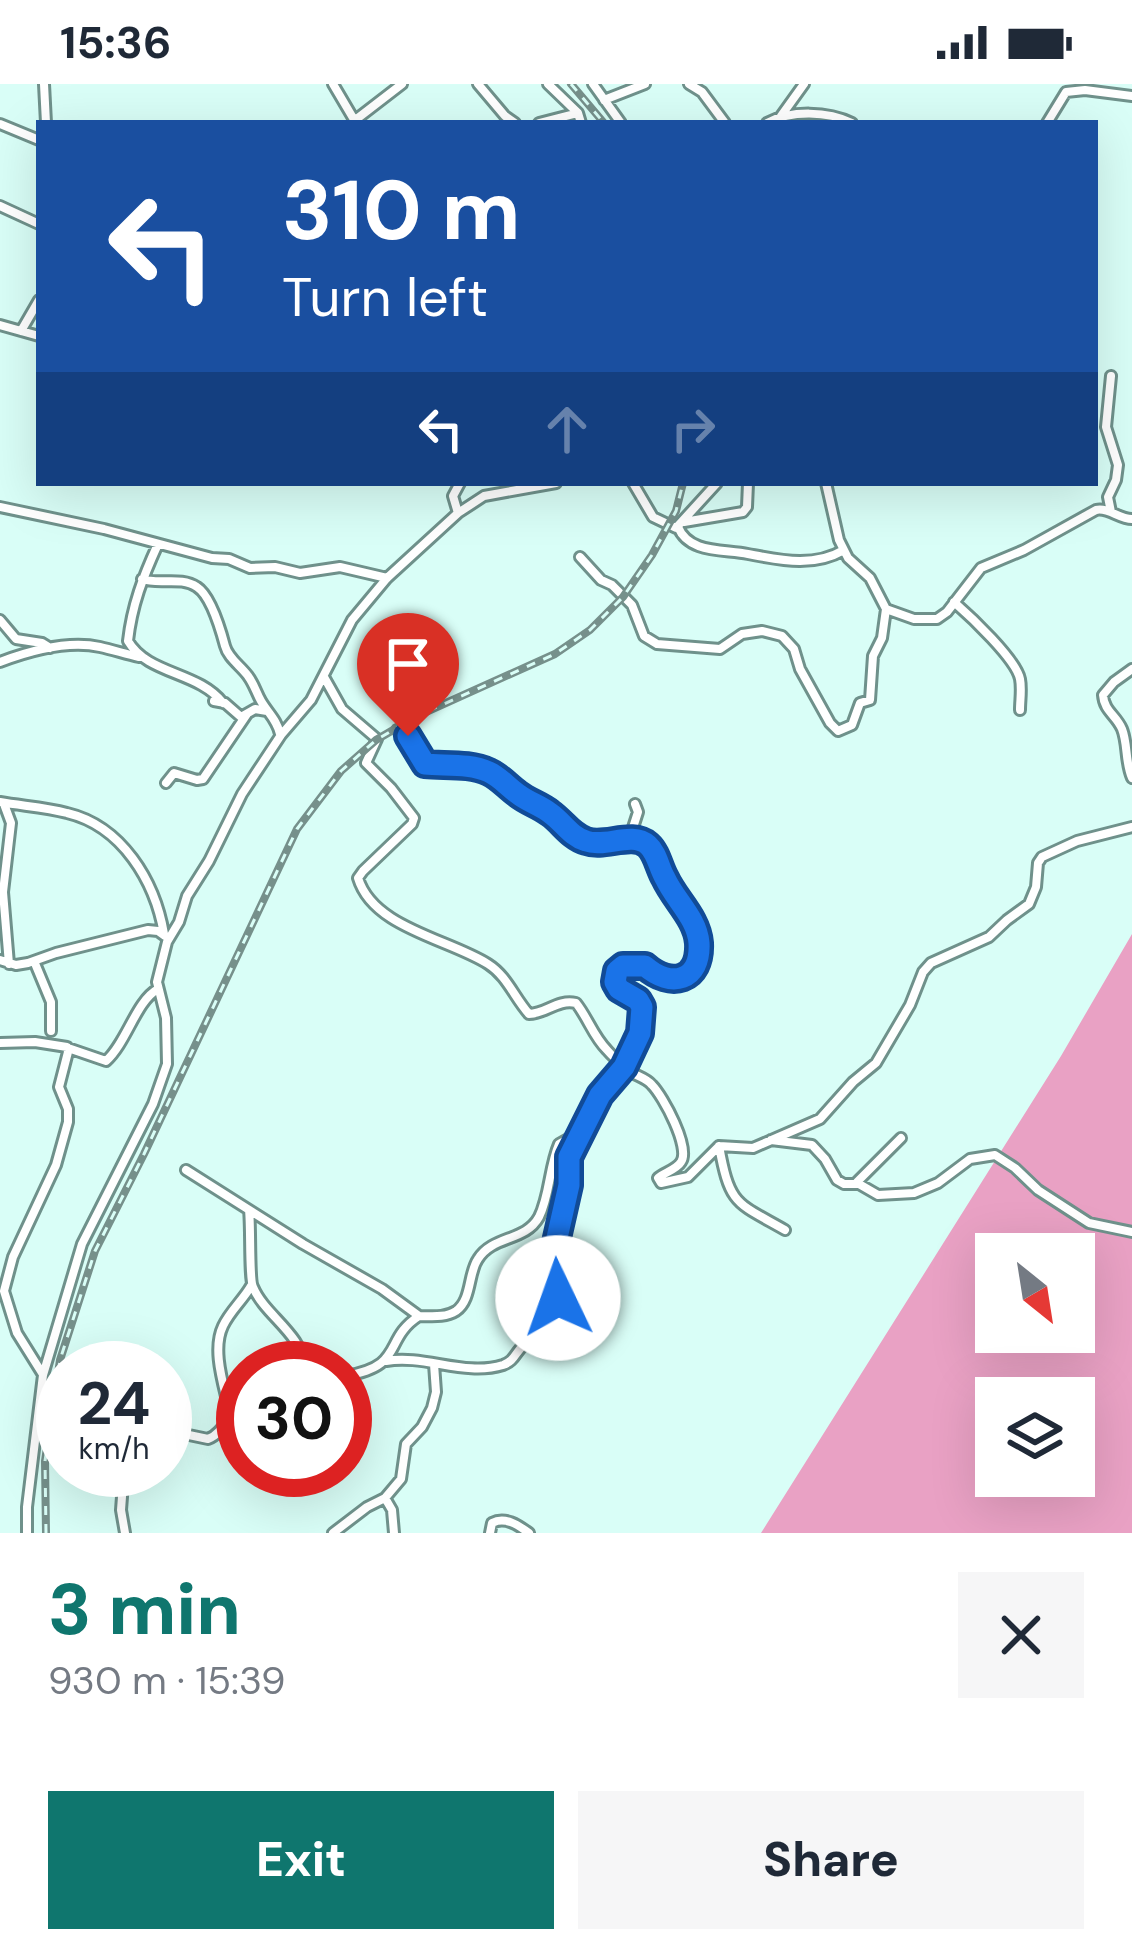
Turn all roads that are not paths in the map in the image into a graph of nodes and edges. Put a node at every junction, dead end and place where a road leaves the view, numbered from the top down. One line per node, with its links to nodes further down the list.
1 (44, 84): 14 (street)
2 (333, 84): 15 (street)
3 (402, 84): 16 (street)
4 (478, 84): 17 (street)
5 (548, 84): 13 (street)
6 (593, 84): 11 (street)
7 (645, 84): 11 (street)
8 (689, 84): 19 (street)
9 (804, 84): 12 (street)
10 (1132, 96): 22 (street)
11 (604, 100): 18 (street)
12 (781, 116): 20 (street); 21 (street)
13 (580, 118)
14 (46, 120)
15 (351, 120)
16 (353, 120)
17 (511, 120)
18 (619, 120)
19 (723, 120)
20 (772, 120)
21 (844, 120)
22 (1049, 120)
23 (0, 124): 24 (street)
24 (36, 139)
25 (0, 206): 26 (street)
26 (36, 223)
27 (36, 305): 29 (street)
28 (0, 325): 29 (street)
29 (20, 331): 30 (street)
30 (36, 335)
31 (1111, 376): 40 (street)
32 (458, 486): 39 (street)
33 (534, 486): 39 (street)
34 (635, 486): 42 (street)
35 (714, 486): 42 (street)
36 (748, 486): 42 (street)
37 (827, 486): 44 (street)
38 (0, 506): 43 (street)
39 (458, 513): 46 (street)
40 (1112, 514): 41 (street); 48 (street)
41 (1132, 519)
42 (680, 525): 44 (street)
43 (158, 544): 46 (street); 47 (street)
44 (844, 550): 49 (street)
45 (580, 556): 49 (street)
46 (388, 578): 55 (street)
47 (142, 579): 52 (street); 57 (street)
48 (954, 602): 49 (street); 56 (street)
49 (886, 609)
50 (0, 620): 51 (street)
51 (51, 649): 52 (street); 53 (street)
52 (141, 657): 58 (street)
53 (0, 662)
54 (1132, 669): 61 (street)
55 (324, 677): 60 (street); 75 (street)
56 (1020, 710)
57 (268, 711): 58 (street); 60 (street)
58 (247, 714): 62 (street)
59 (397, 730): 66 (street)
60 (281, 735): 68 (street)
61 (1132, 778)
62 (166, 783)
63 (2, 802): 67 (street); 68 (street)
64 (635, 804): 66 (street)
65 (1132, 827): 78 (street)
66 (629, 840): 75 (street)
67 (2, 891): 70 (street)
68 (166, 938): 69 (street); 71 (street)
69 (34, 961): 70 (street); 72 (street)
70 (5, 962)
71 (158, 989): 74 (street); 87 (street)
72 (51, 1031)
73 (0, 1043): 74 (street)
74 (67, 1047): 91 (street)
75 (624, 1067): 76 (street); 79 (street)
76 (584, 1130): 86 (street); 92 (street)
77 (901, 1138): 81 (street)
78 (769, 1140): 79 (street); 81 (street)
79 (719, 1146): 83 (street)
80 (186, 1170): 82 (street)
81 (856, 1183): 84 (street)
82 (249, 1210): 85 (street); 86 (street)
83 (785, 1230)
84 (1132, 1232)
85 (251, 1286): 88 (street); 89 (street)
86 (419, 1316): 90 (street)
87 (52, 1341)
88 (219, 1341)
89 (294, 1341)
90 (386, 1361): 92 (street); 93 (street)
91 (36, 1364)
92 (434, 1364): 96 (street)
93 (372, 1368)
94 (36, 1433): 97 (street)
95 (122, 1497): 98 (street)
96 (386, 1498): 99 (street); 100 (street)
97 (27, 1533)
98 (125, 1533)
99 (333, 1533)
100 (394, 1533)
101 (490, 1533): 102 (street)
102 (529, 1533)

